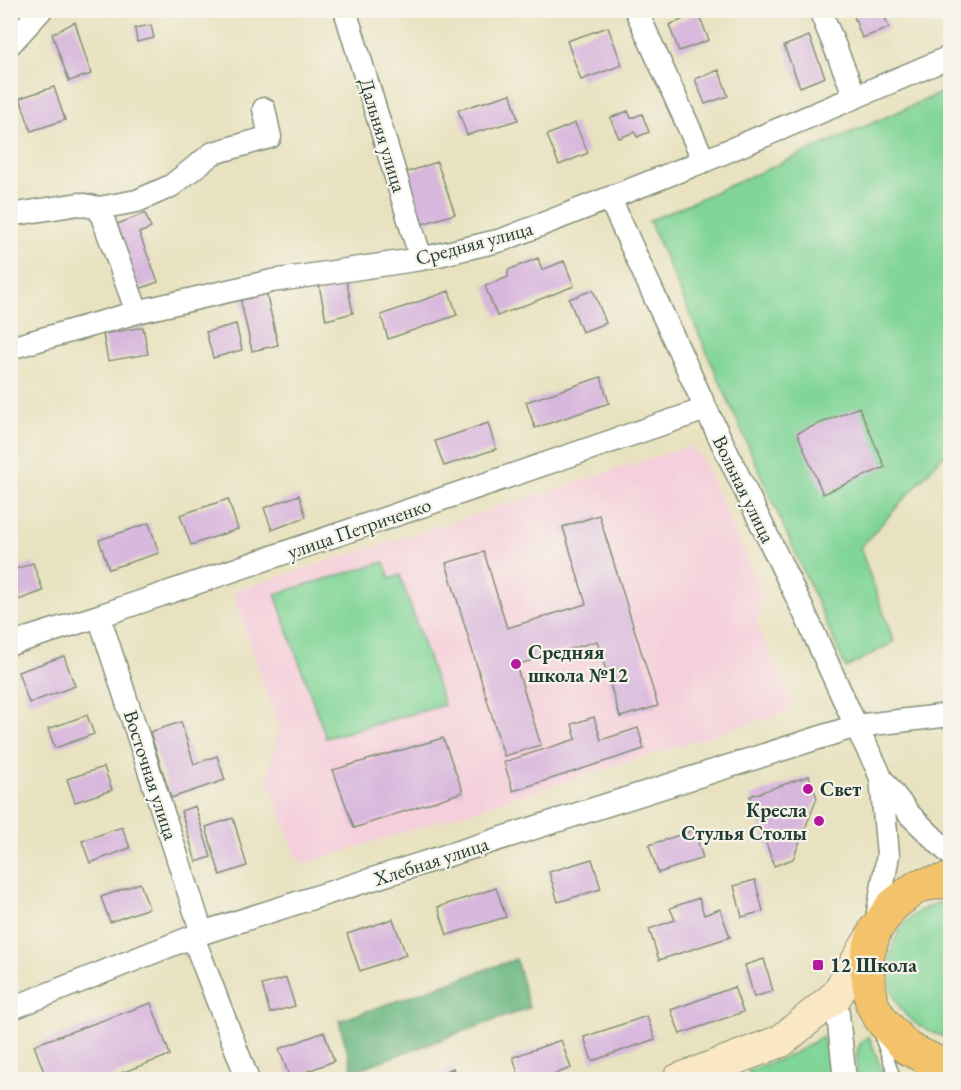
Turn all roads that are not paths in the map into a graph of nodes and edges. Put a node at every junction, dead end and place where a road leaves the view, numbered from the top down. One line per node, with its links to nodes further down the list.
1 (41, 10): 5 (street)
2 (345, 10): 16 (street, Дальняя улица)
3 (636, 10): 9 (street)
4 (820, 10): 7 (street)
5 (10, 44)
6 (951, 57): 7 (street, Средняя улица)
7 (855, 96): 9 (street, Средняя улица)
8 (264, 109): 12 (street)
9 (704, 161): 10 (street, Средняя улица)
10 (643, 186): 11 (street, Средняя улица); 15 (street)
11 (610, 198): 13 (street, Средняя улица); 15 (street, Вольная улица)
12 (99, 208): 14 (street); 17 (street)
13 (585, 208): 15 (street); 16 (street, Средняя улица)
14 (10, 216)
15 (627, 236): 19 (street, Вольная улица)
16 (421, 259): 17 (street, Средняя улица)
17 (137, 312): 18 (street, Средняя улица)
18 (10, 348)
19 (706, 409): 20 (street, улица Петриченко); 23 (street, Вольная улица)
20 (99, 616): 21 (street, улица Петриченко); 28 (street, Восточная улица)
21 (10, 644)
22 (951, 715): 23 (street, Хлебная улица)
23 (856, 726): 24 (street, Вольная улица); 28 (street, Хлебная улица)
24 (881, 778): 25 (street); 27 (street)
25 (951, 855)
26 (951, 880): 27 (main road)
27 (875, 930): 29 (main road); 31 (main road)
28 (197, 935): 30 (street, Хлебная улица); 33 (street, Восточная улица)
29 (836, 996): 34 (main road); 35 (street)
30 (10, 1009)
31 (882, 1021): 32 (main road); 36 (lane)
32 (951, 1065): 37 (main road)
33 (249, 1080)
34 (678, 1080)
35 (845, 1080)
36 (896, 1080)
37 (928, 1080)

